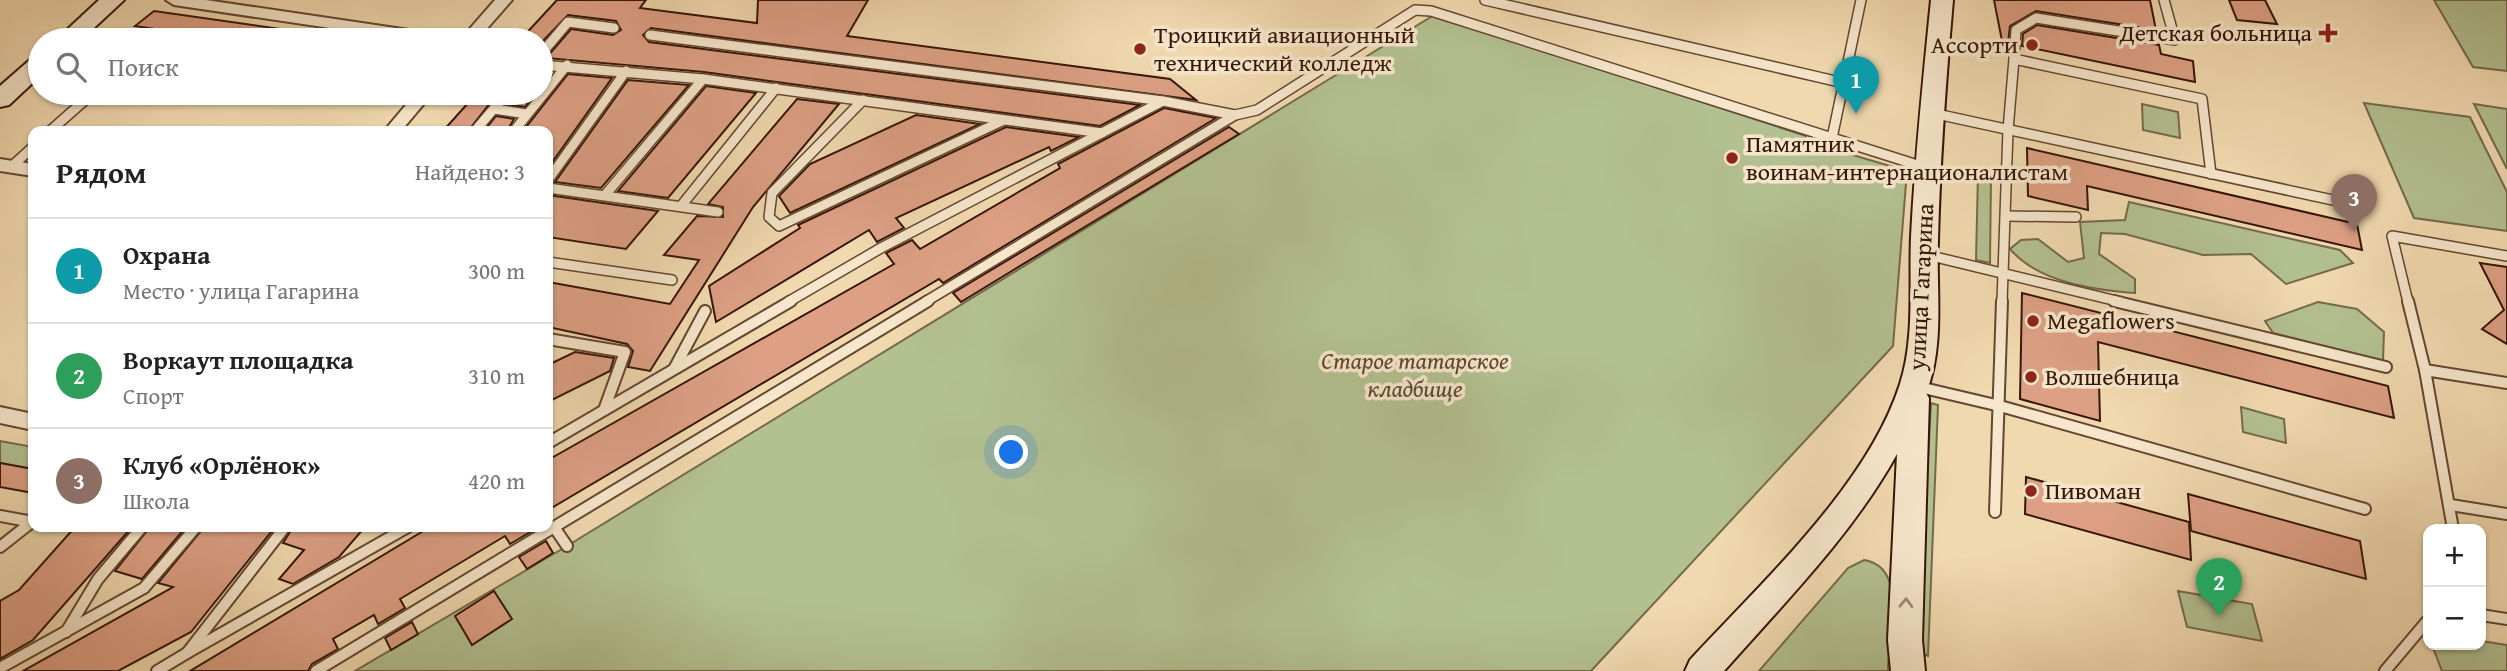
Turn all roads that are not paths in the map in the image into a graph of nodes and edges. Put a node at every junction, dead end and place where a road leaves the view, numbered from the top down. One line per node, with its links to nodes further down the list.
1 (113, 0): 8 (main road)
2 (174, 0): 9 (street)
3 (503, 0): 10 (street)
4 (1485, 0): 21 (lane)
5 (1861, 0): 21 (lane)
6 (1942, 0): 31 (main road, улица Гагарина)
7 (2164, 0): 14 (lane)
8 (80, 28)
9 (362, 28)
10 (478, 28)
11 (614, 28): 13 (lane)
12 (650, 35): 25 (lane)
13 (553, 40)
14 (2014, 58): 39 (lane); 47 (lane)
15 (553, 65): 16 (lane)
16 (567, 65): 17 (lane); 20 (lane)
17 (626, 71): 19 (lane); 46 (lane)
18 (28, 74): 23 (main road)
19 (704, 79): 22 (lane); 49 (lane)
20 (553, 82)
21 (1844, 83): 41 (lane)
22 (776, 88): 24 (lane); 51 (lane)
23 (0, 99)
24 (863, 100): 34 (lane); 34 (lane)
25 (1163, 101): 33 (lane); 40 (lane)
26 (79, 105): 35 (lane)
27 (415, 105): 36 (street)
28 (497, 105): 30 (lane)
29 (534, 105): 32 (lane)
30 (494, 109): 32 (lane); 37 (lane)
31 (1931, 113): 39 (lane); 44 (main road, улица Гагарина)
32 (527, 114): 38 (lane)
33 (1235, 115): 41 (lane); 80 (lane)
34 (1005, 120): 40 (lane)
35 (56, 126)
36 (396, 126)
37 (479, 126)
38 (518, 126)
39 (2008, 130): 47 (lane); 53 (lane)
40 (1102, 133): 63 (lane)
41 (1832, 138): 44 (lane)
42 (28, 151): 43 (lane)
43 (6, 166): 45 (street)
44 (1927, 168): 55 (main road, улица Гагарина)
45 (28, 169)
46 (553, 173)
47 (2211, 174): 50 (lane)
48 (553, 189): 49 (lane)
49 (605, 195): 51 (lane)
50 (2356, 205)
51 (681, 206): 52 (lane)
52 (718, 212)
53 (2006, 216): 54 (lane); 58 (lane)
54 (2076, 217)
55 (1923, 254): 58 (lane); 66 (main road, улица Гагарина)
56 (2507, 256): 64 (lane)
57 (553, 263): 59 (lane)
58 (2004, 274): 62 (lane); 67 (lane)
59 (673, 280)
60 (705, 312): 63 (lane)
61 (553, 340): 68 (lane)
62 (2386, 367)
63 (674, 369): 68 (lane)
64 (2425, 370): 65 (lane); 72 (lane)
65 (2507, 383)
66 (1915, 385): 67 (lane); 96 (main road, улица Гагарина); 97 (main road, one-way to 66)
67 (2000, 406): 73 (lane); 74 (lane)
68 (603, 410): 71 (lane)
69 (0, 415): 70 (street)
70 (28, 421)
71 (553, 440)
72 (2451, 505): 75 (lane); 78 (lane)
73 (2365, 509)
74 (1995, 512)
75 (2507, 514)
76 (0, 516): 77 (lane)
77 (28, 521)
78 (2453, 524)
79 (28, 526): 87 (lane)
80 (554, 527): 86 (lane)
81 (138, 532): 91 (lane)
82 (192, 532): 91 (lane)
83 (281, 532): 92 (lane)
84 (398, 532): 92 (lane)
85 (546, 532): 95 (lane)
86 (567, 546)
87 (0, 548)
88 (2486, 616): 89 (lane)
89 (2507, 619)
90 (2423, 626): 98 (lane)
91 (63, 635): 93 (lane)
92 (187, 653): 94 (lane)
93 (0, 667)
94 (157, 671)
95 (316, 671)
96 (1702, 671)
97 (1908, 671)
98 (2385, 671)

